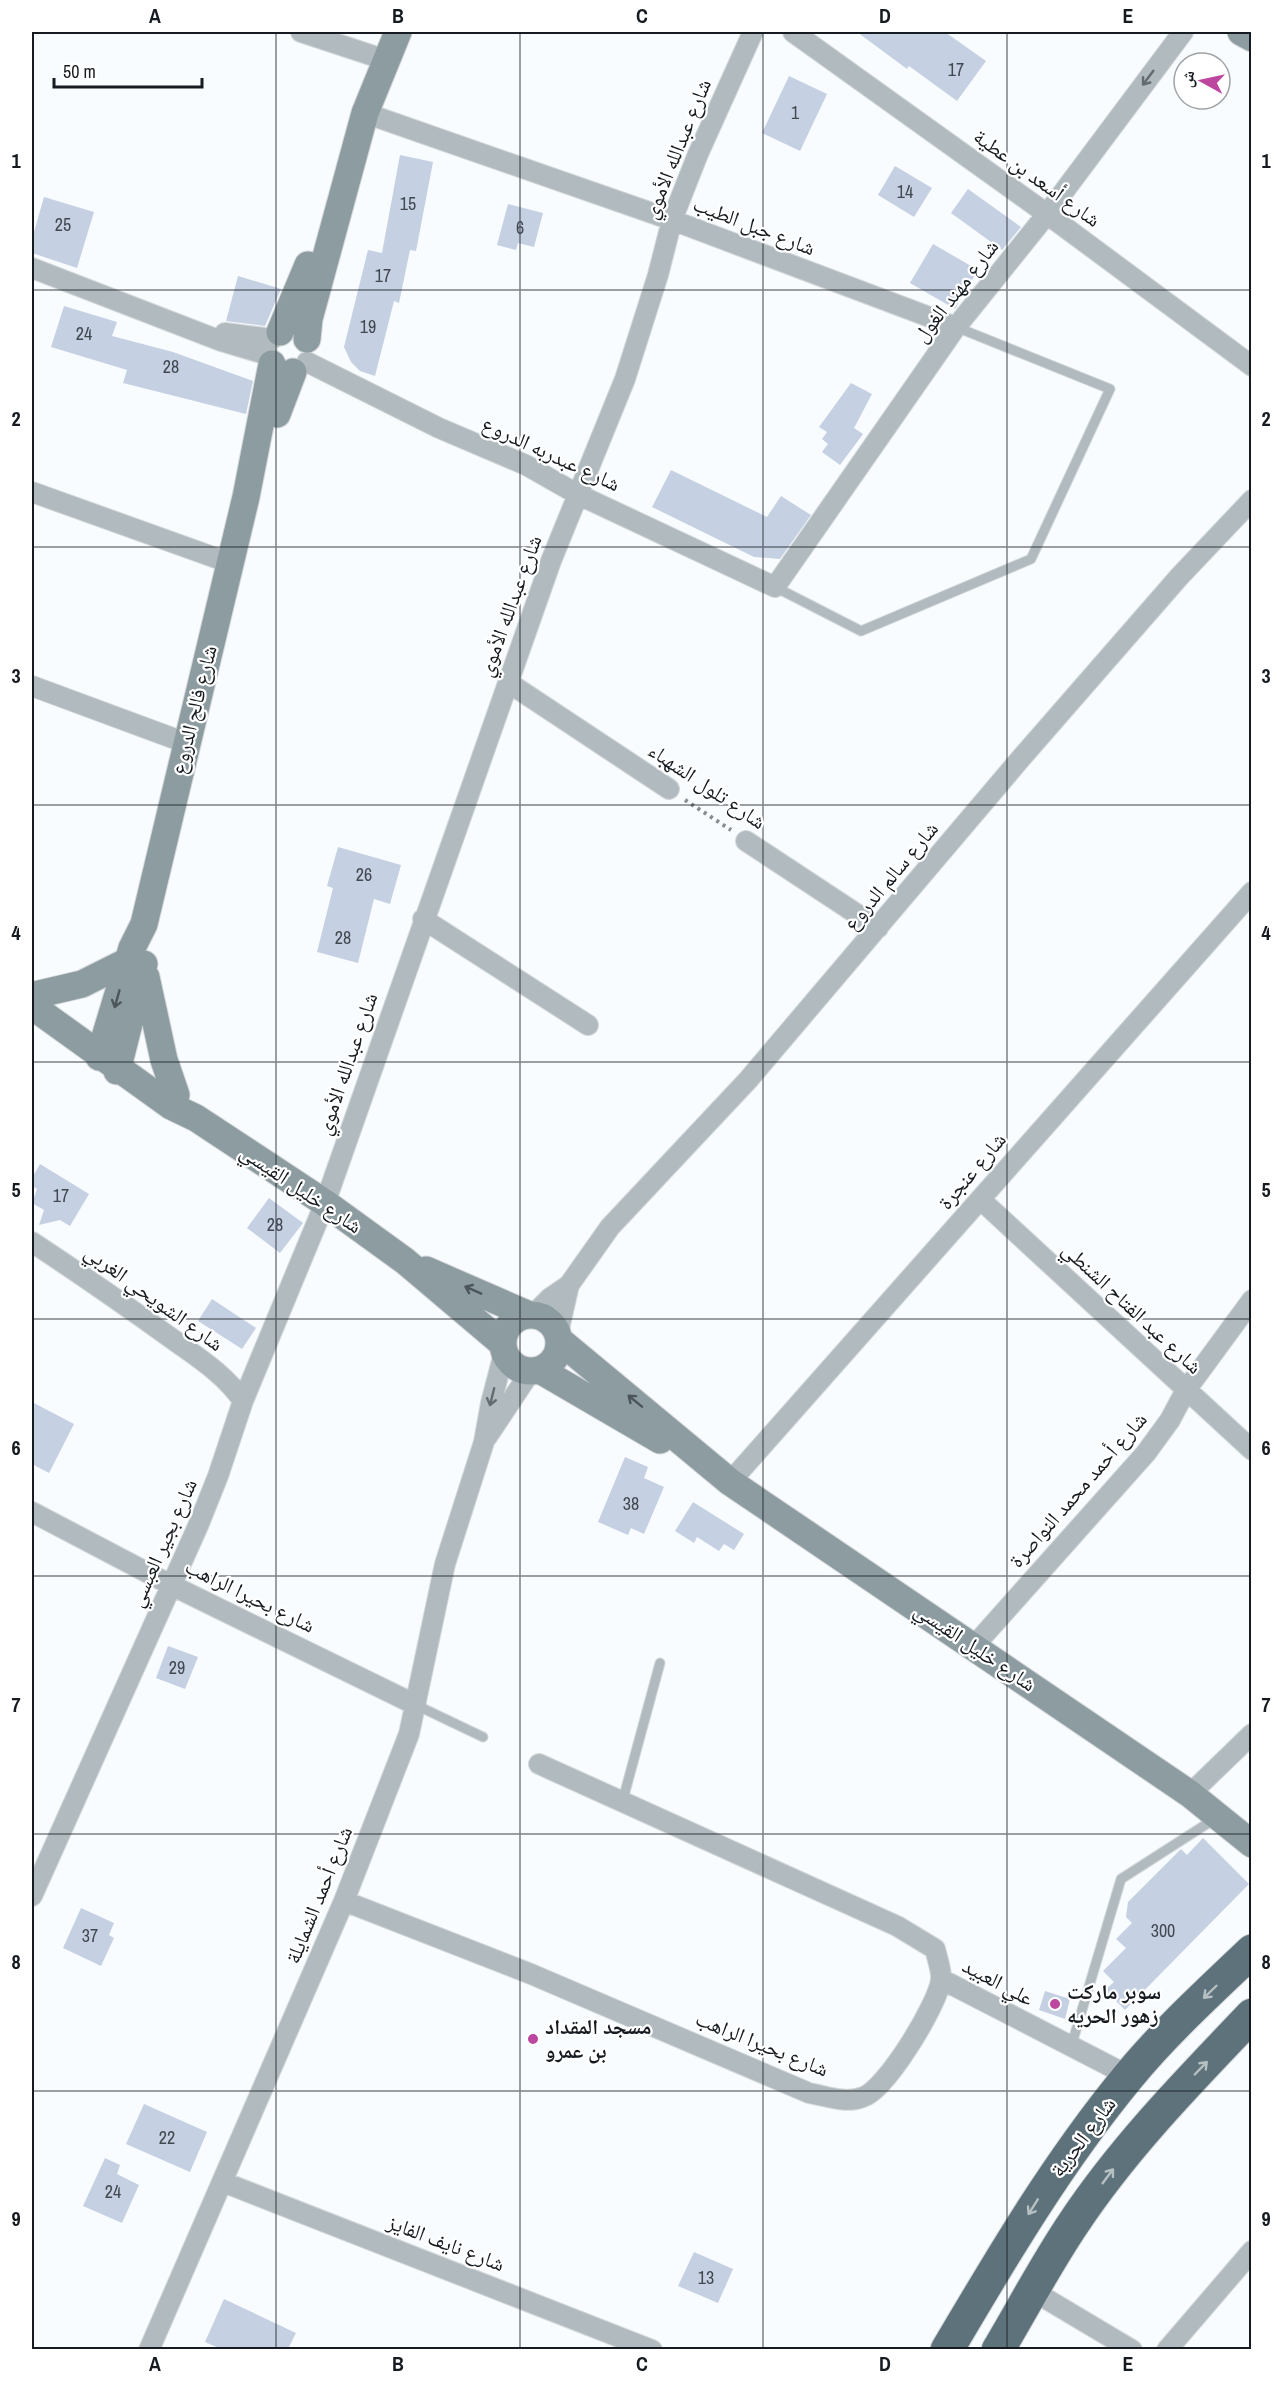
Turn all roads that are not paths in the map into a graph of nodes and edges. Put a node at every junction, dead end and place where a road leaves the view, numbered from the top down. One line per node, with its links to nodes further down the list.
1 (301, 32): 8 (street)
2 (398, 32): 8 (street, شارع فالح الدروع)
3 (753, 32): 11 (street, شارع عبدالله الأموي)
4 (793, 32): 10 (street, شارع أسعد بن عطية)
5 (1183, 32): 10 (street, شارع مهند الغول, one-way to 10)
6 (1241, 32): 7 (street)
7 (1251, 38)
8 (386, 60): 9 (street, شارع فالح الدروع)
9 (365, 113): 11 (street, شارع جبل الطيب); 14 (street, شارع فالح الدروع)
10 (1047, 214): 13 (street, شارع مهند الغول); 15 (street, شارع أسعد بن عطية)
11 (672, 220): 13 (street, شارع جبل الطيب); 17 (street, شارع عبدالله الأموي)
12 (32, 268): 14 (street, شارع عبدربه الدروع)
13 (956, 327): 20 (street, شارع مهند الغول); 20 (lane)
14 (286, 352): 17 (street, شارع عبدربه الدروع); 19 (street, شارع فالح الدروع)
15 (1251, 366)
16 (32, 492): 19 (street)
17 (577, 494): 20 (street, شارع عبدربه الدروع); 21 (street, شارع عبدالله الأموي)
18 (1251, 500): 28 (street, شارع سالم الدروع)
19 (230, 563): 23 (street, شارع فالح الدروع)
20 (775, 587)
21 (509, 683): 24 (street, شارع تلول الشهباء); 27 (street, شارع عبدالله الأموي)
22 (32, 686): 23 (street)
23 (186, 743): 29 (street, شارع فالح الدروع)
24 (669, 789)
25 (746, 841): 28 (street, شارع تلول الشهباء)
26 (1251, 892): 35 (street, شارع عنجرة)
27 (423, 919): 31 (street); 36 (street, شارع عبدالله الأموي)
28 (878, 927): 39 (street, شارع سالم الدروع)
29 (136, 964): 30 (street); 32 (street, شارع فالح الدروع); 33 (street)
30 (33, 998): 32 (street, شارع خليل القيسي)
31 (588, 1024)
32 (111, 1056): 33 (street, شارع خليل القيسي); 34 (street, شارع خليل القيسي)
33 (176, 1095): 34 (street, شارع خليل القيسي)
34 (195, 1119): 36 (street, شارع خليل القيسي)
35 (981, 1200): 45 (street, شارع عبد الفتاح الشنطي); 50 (street, شارع عنجرة)
36 (324, 1203): 38 (street, شارع خليل القيسي); 46 (street, شارع بجير العبسي)
37 (32, 1242): 46 (street, شارع الشويحي الغربي)
38 (405, 1261): 41 (street, شارع خليل القيسي, one-way to 38); 43 (street, شارع خليل القيسي)
39 (569, 1285): 41 (street, شارع سالم الدروع); 42 (street, شارع سالم الدروع)
40 (1251, 1300): 45 (street, شارع أحمد محمد النواصرة)
41 (531, 1314): 42 (street); 43 (street)
42 (559, 1336): 44 (street); 49 (street, شارع خليل القيسي, one-way to 42)
43 (503, 1348): 44 (street); 47 (street, شارع أحمد الشمايلة, one-way to 47)
44 (536, 1370): 47 (street, شارع أحمد الشمايلة); 49 (street, شارع خليل القيسي)
45 (1186, 1390): 48 (street, شارع عبد الفتاح الشنطي); 53 (street, شارع أحمد محمد النواصرة)
46 (243, 1401): 52 (street, شارع بجير العبسي)
47 (484, 1442): 55 (street, شارع أحمد الشمايلة)
48 (1251, 1450)
49 (694, 1454): 50 (street, شارع خليل القيسي)
50 (730, 1482): 53 (street, شارع خليل القيسي)
51 (32, 1512): 52 (street, شارع بحيرا الراهب)
52 (171, 1585): 55 (street, شارع بحيرا الراهب); 63 (street, شارع بجير العبسي)
53 (974, 1646): 59 (street, شارع خليل القيسي)
54 (660, 1663): 60 (lane)
55 (416, 1705): 57 (lane); 64 (street, شارع أحمد الشمايلة)
56 (1251, 1734): 59 (street)
57 (483, 1737)
58 (539, 1764): 60 (street)
59 (1190, 1794): 61 (street, شارع خليل القيسي)
60 (622, 1803): 66 (street)
61 (1218, 1816): 62 (street, شارع خليل القيسي); 68 (lane)
62 (1251, 1844)
63 (32, 1896)
64 (344, 1901): 66 (street, شارع بحيرا الراهب); 70 (street, شارع أحمد الشمايلة)
65 (1251, 1951): 69 (highway, شارع الحرية, one-way to 69)
66 (941, 1979): 68 (street, علي العبيد)
67 (1251, 2015): 72 (highway, شارع الحرية, one-way to 67)
68 (1071, 2047): 69 (street, علي العبيد)
69 (1129, 2076): 75 (highway, شارع الحرية, one-way to 75)
70 (223, 2182): 73 (street, شارع أحمد الشمايلة); 74 (street, شارع نايف الفايز)
71 (1251, 2251): 78 (street)
72 (1033, 2291): 76 (highway, شارع الحرية); 77 (street)
73 (149, 2349)
74 (652, 2349)
75 (947, 2349)
76 (998, 2349)
77 (1132, 2349)
78 (1167, 2349)

